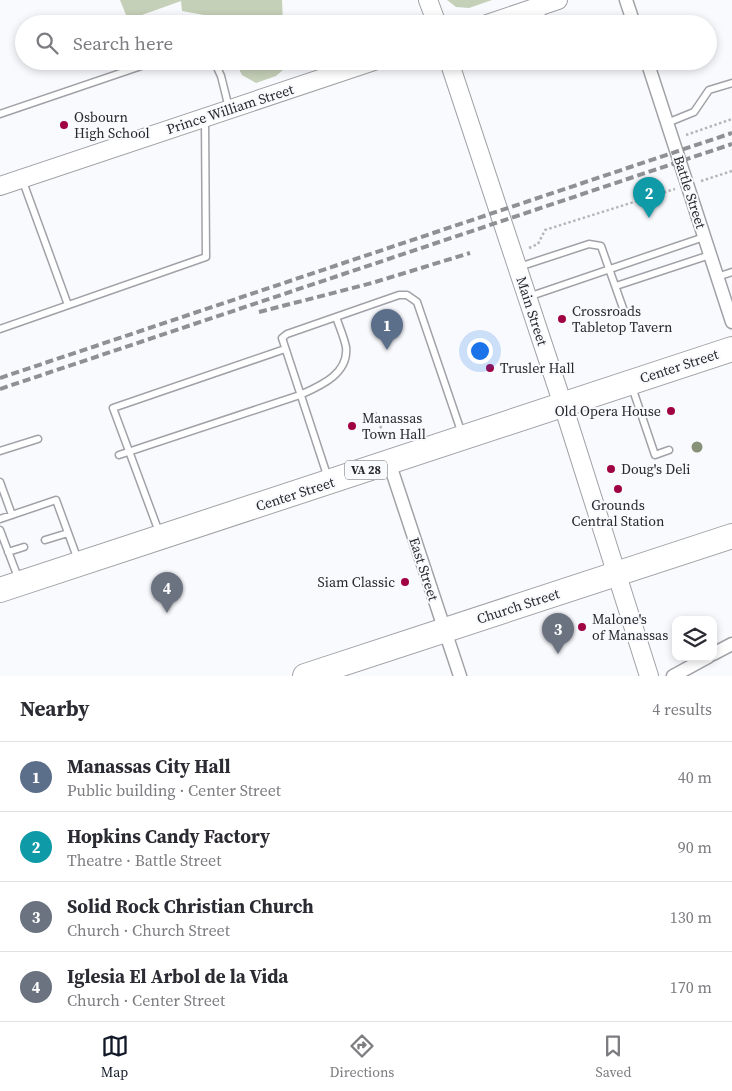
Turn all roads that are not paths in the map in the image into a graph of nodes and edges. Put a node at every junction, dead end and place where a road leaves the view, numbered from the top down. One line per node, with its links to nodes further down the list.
1 (428, 0): 5 (street)
2 (558, 0): 4 (street)
3 (626, 0): 8 (street)
4 (539, 6): 6 (street); 7 (lane)
5 (434, 15)
6 (513, 15)
7 (542, 15)
8 (631, 15)
9 (130, 70): 16 (lane)
10 (218, 70): 15 (lane)
11 (347, 70): 15 (street, Prince William Street)
12 (452, 70): 23 (street, Main Street)
13 (650, 70): 18 (street, Battle Street)
14 (732, 83): 18 (lane)
15 (229, 110): 17 (street, Prince William Street)
16 (0, 114)
17 (205, 118): 19 (street, Prince William Street); 29 (lane)
18 (667, 123): 21 (street, Battle Street)
19 (22, 179): 20 (street, Prince William Street); 29 (lane)
20 (0, 186)
21 (704, 237): 22 (street, Battle Street); 24 (lane)
22 (710, 255): 26 (street, Battle Street); 27 (lane)
23 (515, 261): 24 (lane); 28 (street, Main Street)
24 (610, 269): 27 (lane); 28 (lane)
25 (732, 272): 26 (lane)
26 (717, 277): 32 (street, Battle Street)
27 (616, 286): 30 (lane)
28 (528, 298): 38 (street, Main Street)
29 (68, 305): 33 (lane)
30 (624, 311)
31 (336, 317): 34 (lane); 37 (lane); 39 (lane)
32 (732, 322)
33 (0, 328)
34 (285, 349): 37 (lane); 43 (lane)
35 (732, 349): 36 (highway, Center Street / VA 28)
36 (630, 382): 38 (highway, Center Street / VA 28); 41 (lane)
37 (300, 395): 43 (lane); 47 (lane)
38 (563, 405): 39 (highway, Center Street / VA 28); 58 (street, Main Street)
39 (464, 438): 45 (highway, Center Street / VA 28)
40 (38, 439): 42 (lane)
41 (669, 450)
42 (0, 451)
43 (129, 452): 44 (lane); 53 (lane)
44 (118, 455)
45 (389, 462): 47 (highway, Center Street / VA 28); 60 (street, East Street)
46 (0, 482): 48 (lane)
47 (330, 482): 53 (highway, Center Street / VA 28)
48 (12, 515): 49 (lane); 51 (lane)
49 (0, 519)
50 (0, 530): 56 (lane)
51 (68, 533): 54 (lane); 57 (lane)
52 (732, 536): 58 (highway, Church Street)
53 (161, 538): 57 (highway, Center Street / VA 28)
54 (45, 540)
55 (24, 546): 56 (lane)
56 (8, 552): 59 (lane)
57 (79, 564): 59 (highway, Center Street / VA 28)
58 (616, 574): 60 (highway, Church Street); 66 (street, Main Street)
59 (10, 587)
60 (445, 630): 64 (highway, Church Street); 65 (street, East Street)
61 (732, 644): 62 (street)
62 (717, 652)
63 (701, 661): 67 (street)
64 (305, 676)
65 (460, 676)
66 (649, 676)
67 (673, 676)

